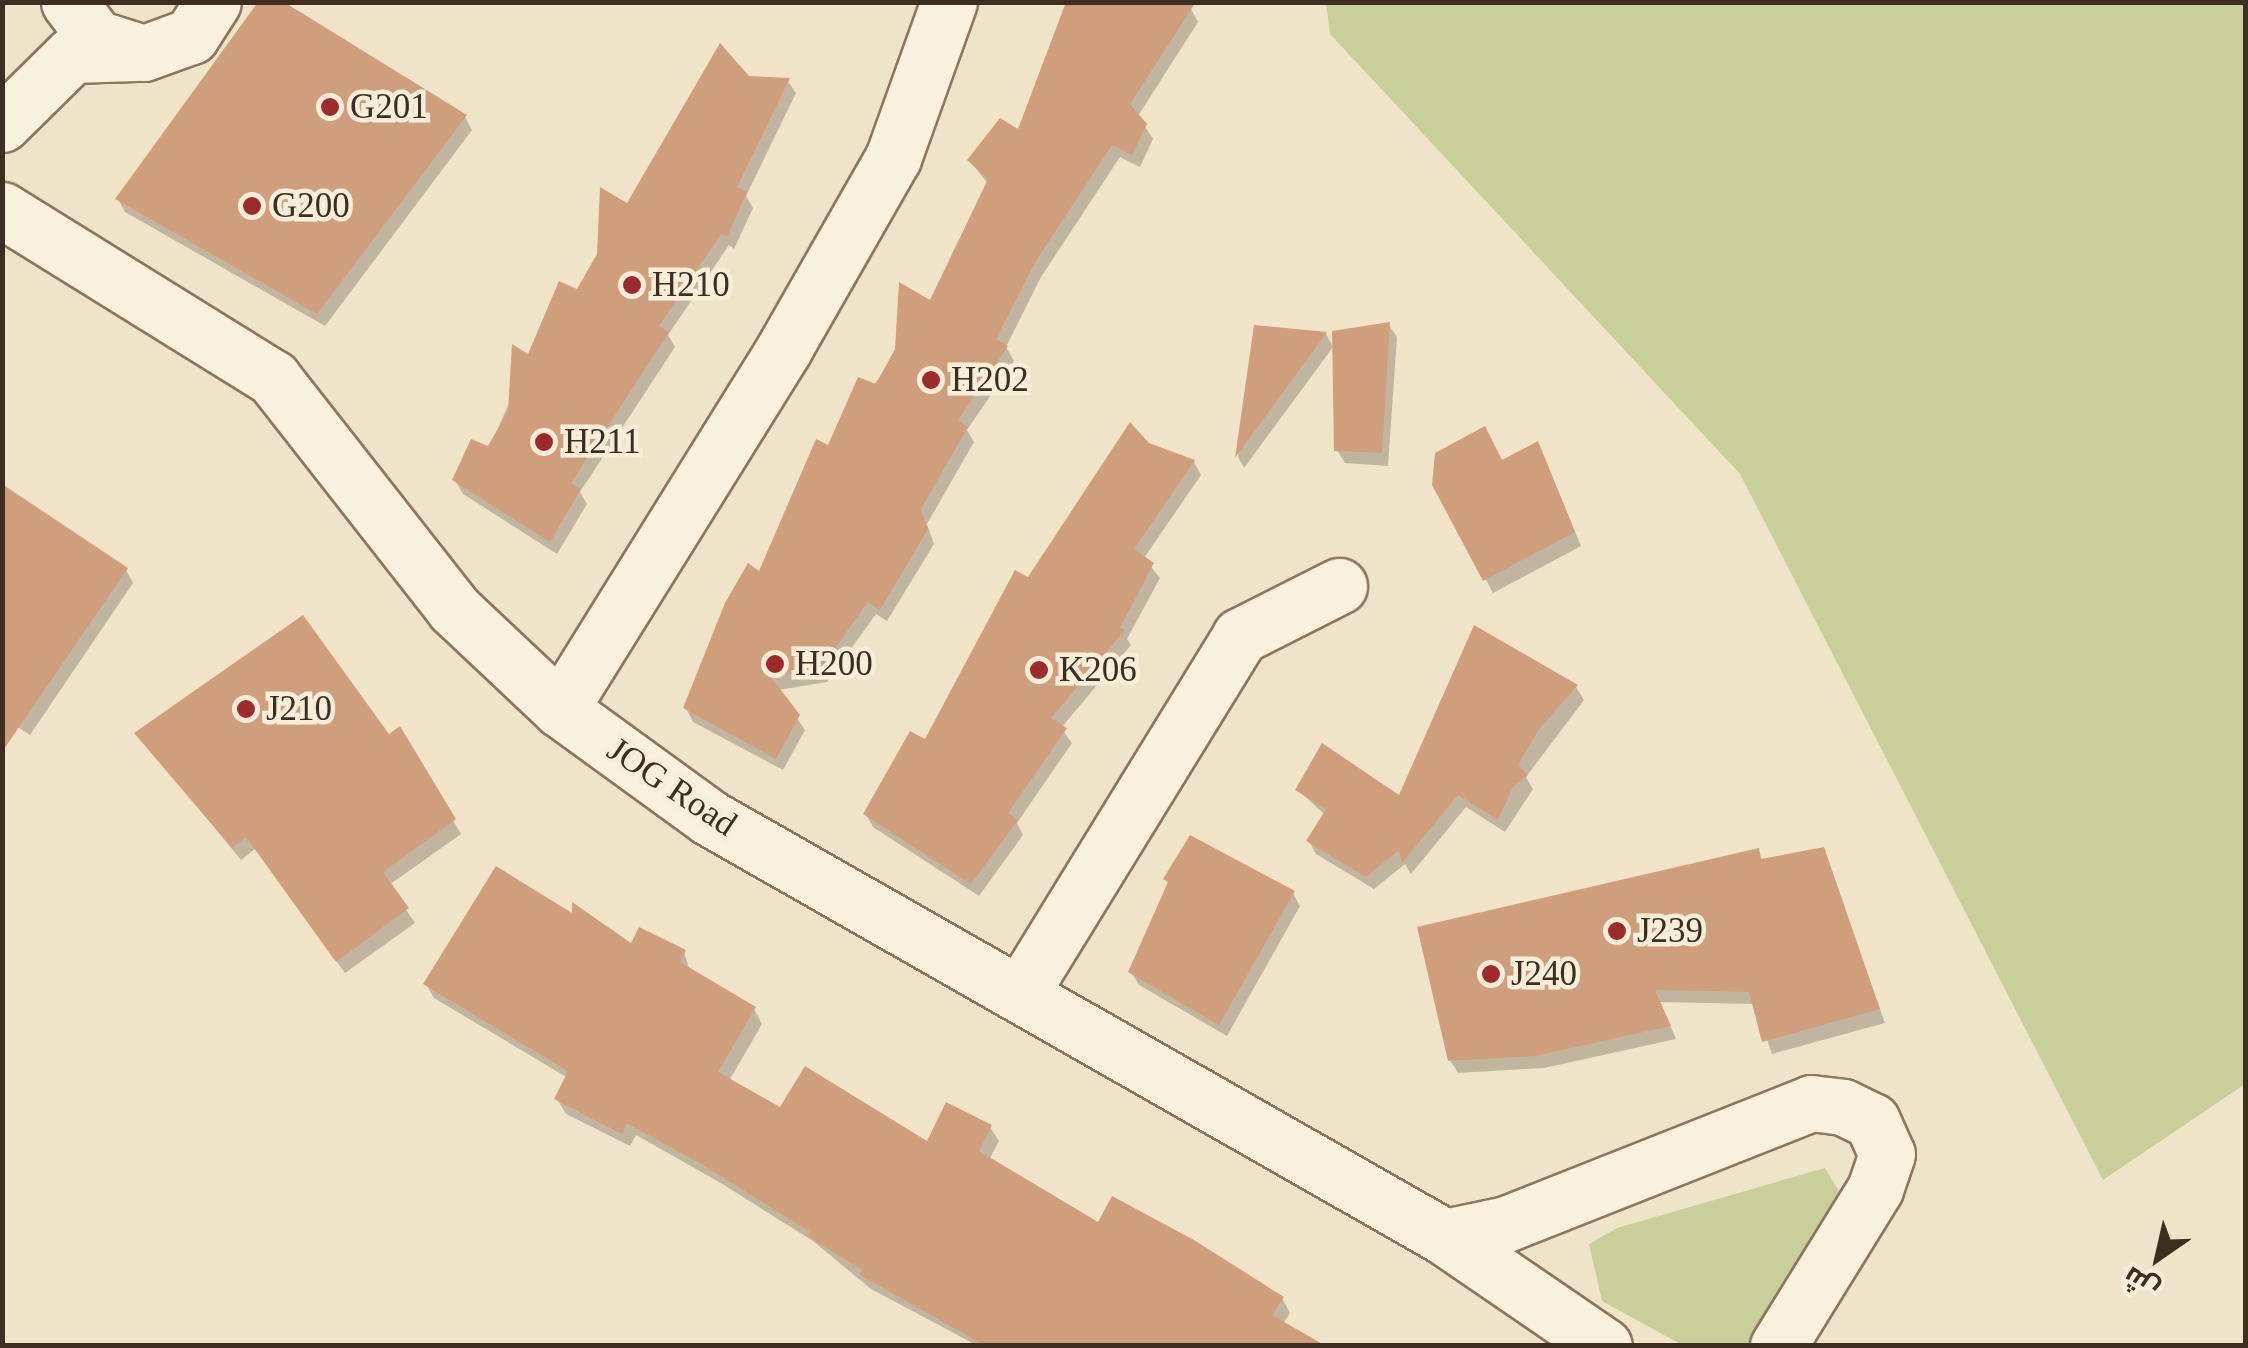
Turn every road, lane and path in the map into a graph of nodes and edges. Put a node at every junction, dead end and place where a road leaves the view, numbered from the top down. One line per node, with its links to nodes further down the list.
1 (70, 2): 4 (street)
2 (213, 2): 4 (street)
3 (949, 2): 8 (street)
4 (144, 53): 5 (street)
5 (2, 124)
6 (2, 210): 8 (street, JOG Road)
7 (1339, 586): 9 (street)
8 (560, 709): 9 (street, JOG Road)
9 (1020, 994): 10 (street, JOG Road)
10 (1445, 1236): 11 (street, JOG Road); 12 (street)
11 (1604, 1346)
12 (1778, 1346)

